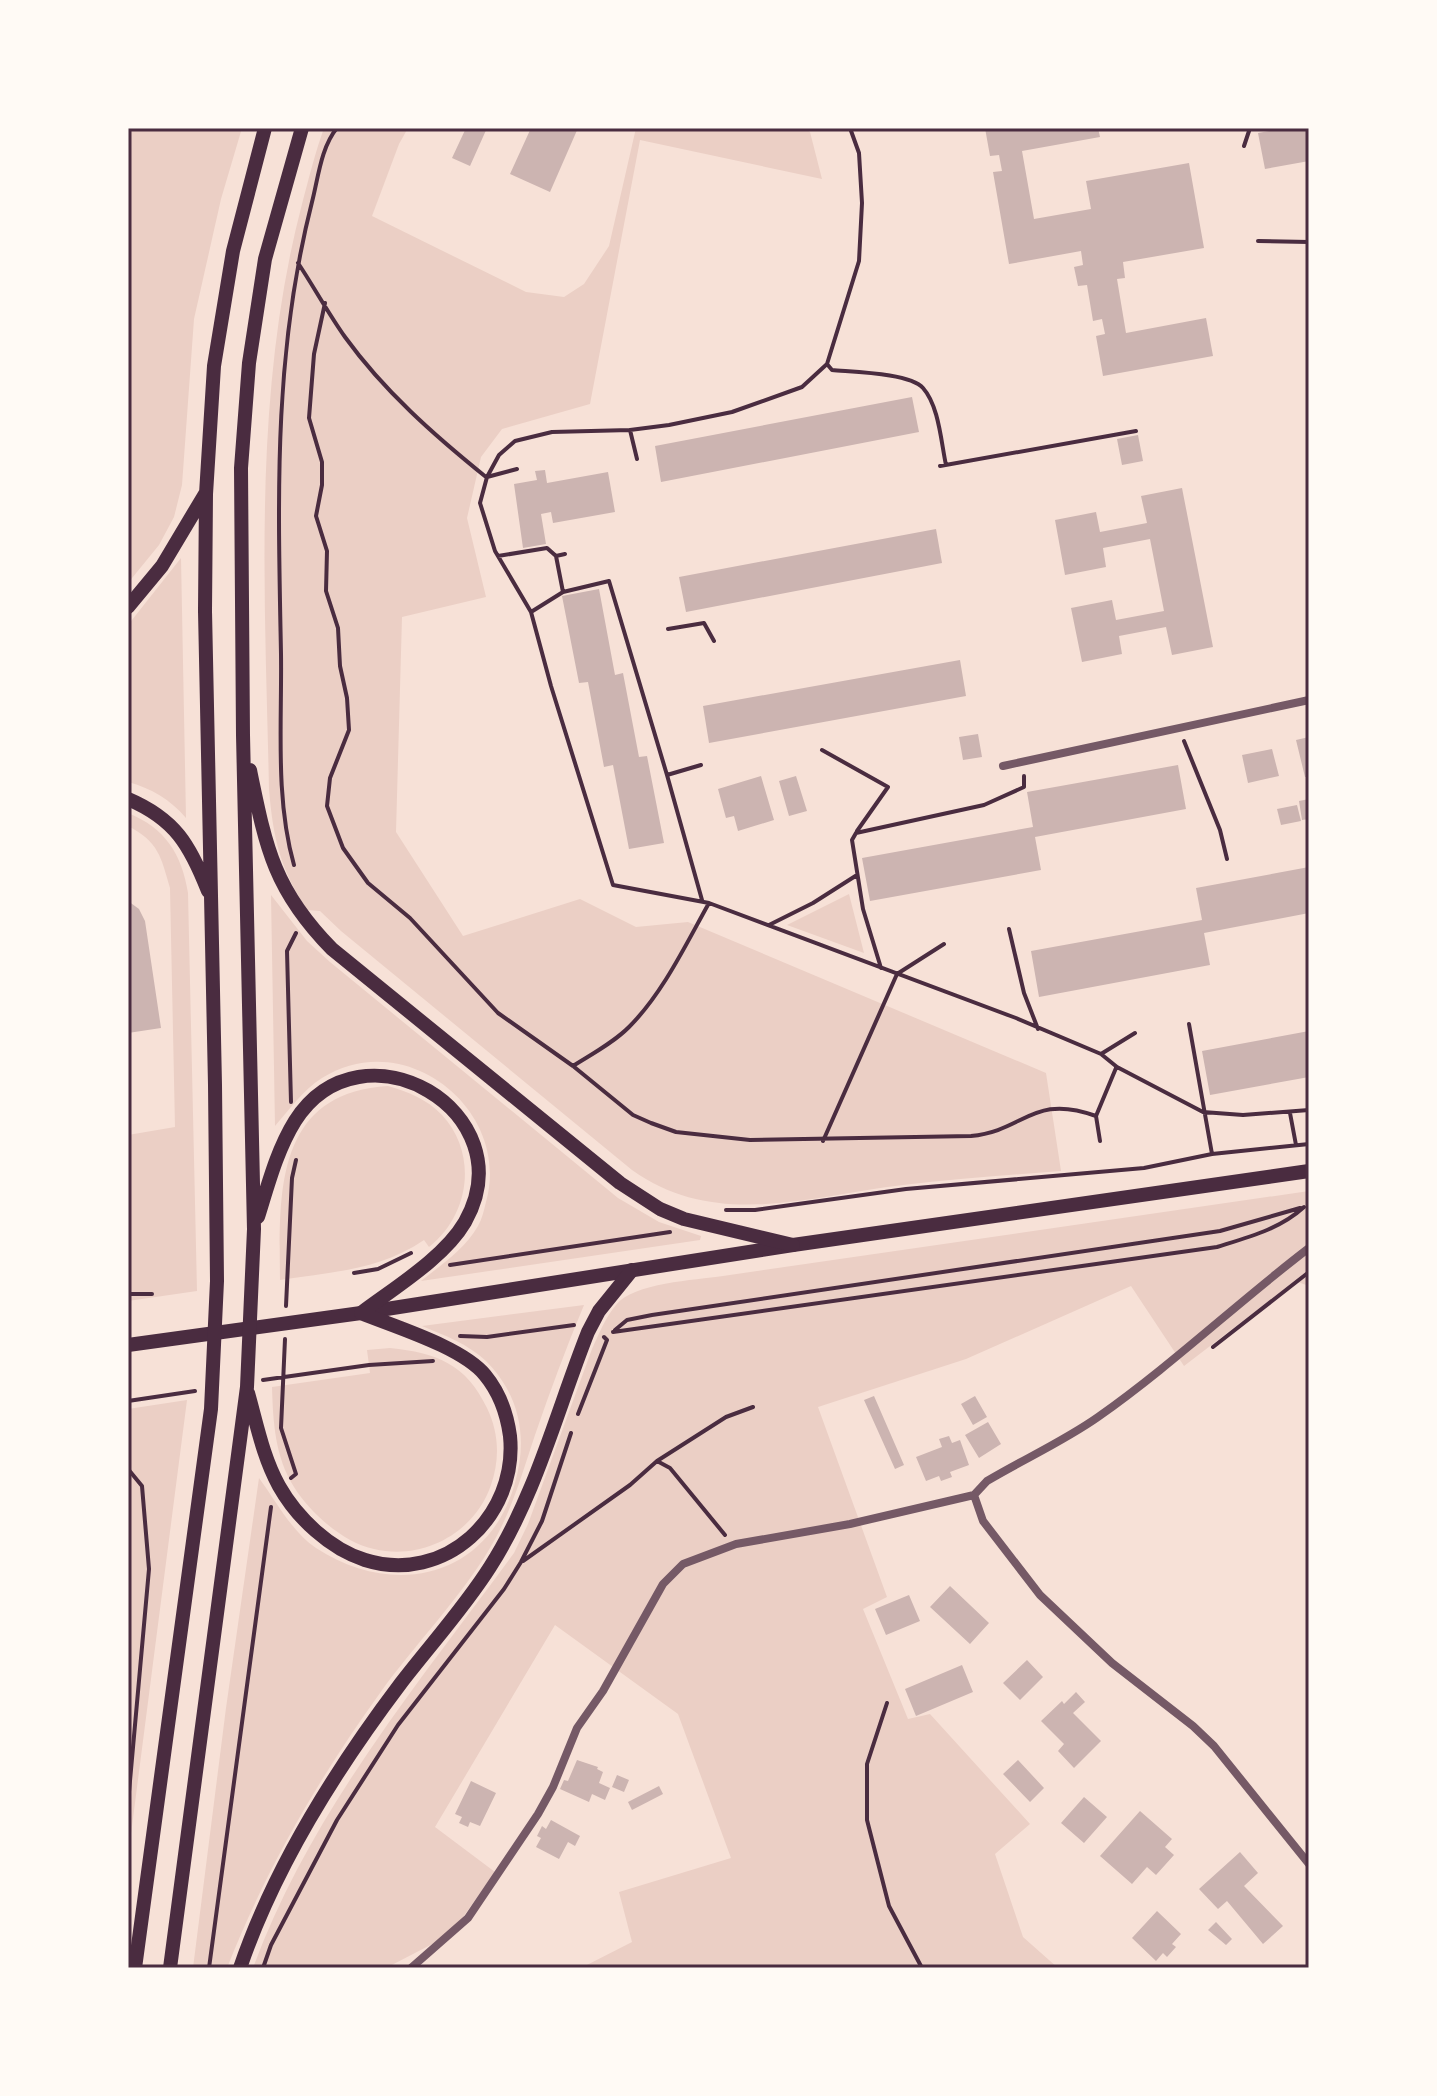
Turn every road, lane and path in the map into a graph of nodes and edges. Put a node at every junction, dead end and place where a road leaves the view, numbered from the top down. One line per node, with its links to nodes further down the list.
1 (265, 128): 17 (main road)
2 (337, 128): 9 (path)
3 (850, 128): 11 (path)
4 (1250, 128): 6 (path)
5 (302, 131): 28 (main road)
6 (1244, 146)
7 (1258, 241): 8 (path)
8 (1309, 242)
9 (297, 261): 10 (path); 37 (path)
10 (325, 303): 16 (path); 51 (path)
11 (827, 364): 12 (path); 13 (path)
12 (630, 430): 14 (path); 16 (path)
13 (1136, 431)
14 (637, 459)
15 (517, 469): 16 (path)
16 (487, 477): 19 (path)
17 (206, 494): 22 (main road); 39 (main road)
18 (565, 554): 20 (path)
19 (498, 556): 20 (path); 23 (path)
20 (556, 556): 21 (path)
21 (563, 592): 23 (path); 33 (path)
22 (128, 607)
23 (531, 612): 40 (path)
24 (668, 629): 25 (path)
25 (714, 641)
26 (1309, 700): 27 (street)
27 (1178, 728): 30 (street); 36 (path)
28 (243, 735): 64 (main road); 65 (main road)
29 (822, 750): 35 (path)
30 (1022, 762): 32 (street); 35 (path)
31 (701, 765): 33 (path)
32 (1003, 766)
33 (667, 775): 40 (path)
34 (128, 799): 39 (main road)
35 (856, 833): 38 (path)
36 (1227, 859)
37 (297, 874)
38 (857, 875): 42 (path); 45 (path)
39 (211, 900): 92 (main road)
40 (702, 901): 41 (path)
41 (709, 903): 42 (path); 51 (path)
42 (768, 925): 45 (path)
43 (1009, 929): 48 (path)
44 (944, 944): 46 (path)
45 (881, 968): 46 (path)
46 (897, 974): 48 (path); 57 (path)
47 (1189, 1024): 54 (path)
48 (1038, 1029): 50 (path)
49 (1135, 1033): 50 (path)
50 (1101, 1054): 52 (path)
51 (573, 1066): 57 (path)
52 (1117, 1067): 54 (path); 56 (path)
53 (1309, 1110): 55 (path)
54 (1203, 1112): 55 (path); 61 (path)
55 (1290, 1113): 60 (path)
56 (1096, 1116): 57 (path); 58 (path)
57 (823, 1141)
58 (1100, 1141)
59 (1309, 1144): 60 (path)
60 (1296, 1145): 61 (path)
61 (1212, 1154): 63 (path)
62 (1309, 1171): 66 (main road)
63 (721, 1210)
64 (684, 1219): 66 (main road); 69 (path)
65 (254, 1229): 69 (main road); 80 (main road)
66 (793, 1245): 71 (main road)
67 (1309, 1248): 86 (street)
68 (1058, 1255): 70 (path); 70 (path); 70 (path)
69 (435, 1256): 72 (path); 75 (main road)
70 (1060, 1269)
71 (632, 1270): 75 (main road); 76 (main road)
72 (354, 1273)
73 (128, 1294): 74 (path)
74 (152, 1294)
75 (361, 1313): 77 (main road); 78 (main road)
76 (588, 1332): 78 (path); 82 (path); 94 (main road)
77 (128, 1345)
78 (445, 1348): 79 (path); 80 (main road)
79 (369, 1365)
80 (247, 1387): 93 (main road)
81 (753, 1407): 84 (path)
82 (577, 1417)
83 (572, 1432): 88 (path)
84 (657, 1461): 87 (path); 88 (path)
85 (128, 1469): 90 (path)
86 (974, 1495): 87 (street); 91 (street)
87 (736, 1544): 96 (street)
88 (521, 1562): 95 (path)
89 (887, 1703): 97 (path)
90 (128, 1803)
91 (1309, 1864)
92 (135, 1968)
93 (170, 1968)
94 (240, 1968)
95 (263, 1968)
96 (411, 1968)
97 (922, 1968)

